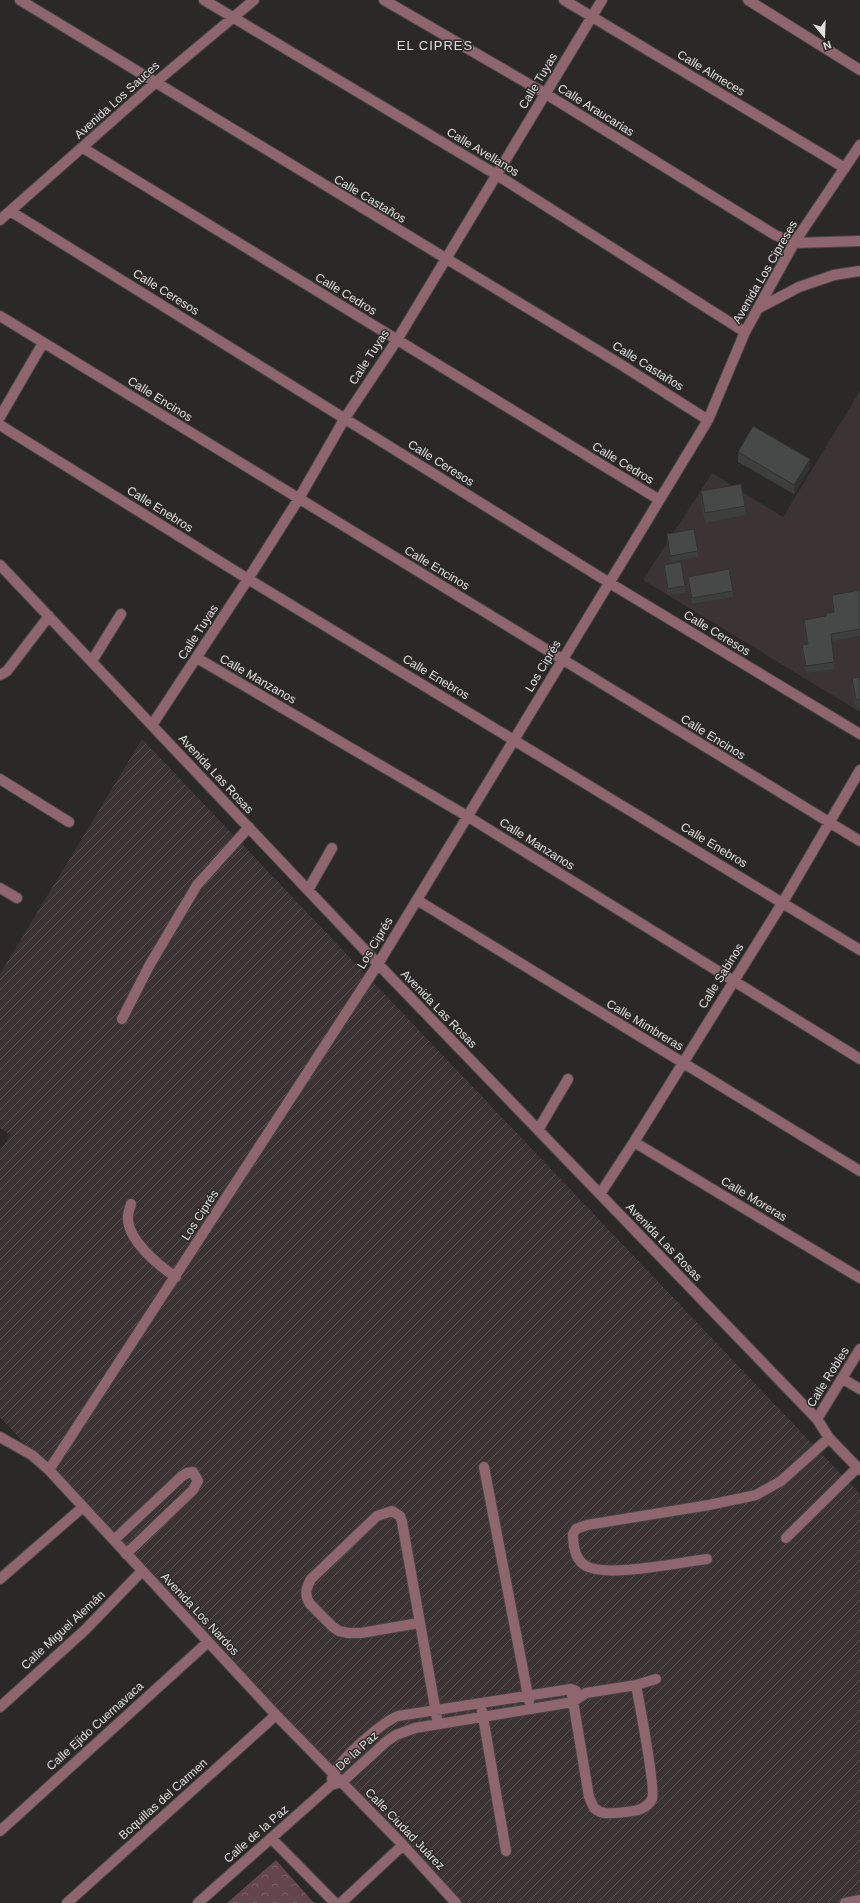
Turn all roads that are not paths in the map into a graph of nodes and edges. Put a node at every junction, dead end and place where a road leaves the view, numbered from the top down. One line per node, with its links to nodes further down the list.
1 (20, 0): 11 (street, Calle Castaños)
2 (204, 0): 8 (street, Calle Avellanos)
3 (254, 0): 8 (street, Avenida Los Sauces)
4 (384, 0): 12 (street, Calle Araucarias)
5 (564, 0): 9 (street, Calle Almeces)
6 (602, 0): 9 (street, Calle Tuyas)
7 (748, 0): 10 (street)
8 (232, 17): 11 (street, Avenida Los Sauces); 16 (street, Calle Avellanos)
9 (592, 17): 12 (street, Calle Tuyas); 15 (street, Calle Almeces)
10 (860, 70)
11 (156, 82): 14 (street, Avenida Los Sauces); 21 (street, Calle Castaños)
12 (546, 94): 16 (street, Calle Tuyas); 20 (street, Calle Araucarias)
13 (860, 145): 15 (street, Avenida Los Cipreses)
14 (83, 148): 17 (street, Avenida Los Sauces); 26 (street, Calle Cedros)
15 (845, 168): 20 (street, Avenida Los Cipreses)
16 (497, 175): 21 (street, Calle Tuyas); 25 (street, Calle Avellanos)
17 (10, 211): 18 (street, Avenida Los Sauces); 29 (street, Calle Ceresos)
18 (0, 220)
19 (860, 241): 20 (street)
20 (794, 243): 23 (street, Avenida Los Cipreses)
21 (446, 259): 26 (street, Calle Tuyas); 30 (street, Calle Castaños)
22 (860, 271): 23 (street)
23 (760, 308): 25 (street, Avenida Los Cipreses)
24 (0, 316): 27 (street, Calle Encinos)
25 (745, 332): 30 (street, Avenida Los Cipreses)
26 (397, 340): 29 (street, Calle Tuyas); 32 (street, Calle Cedros)
27 (43, 343): 28 (street); 33 (street, Calle Encinos)
28 (0, 417)
29 (345, 418): 33 (street, Calle Tuyas); 36 (street, Calle Ceresos)
30 (708, 420): 32 (street, Los Ciprés)
31 (0, 425): 35 (street, Calle Enebros)
32 (658, 499): 36 (street, Los Ciprés)
33 (298, 500): 35 (street, Calle Tuyas); 40 (street, Calle Encinos)
34 (0, 565): 38 (street, Avenida Las Rosas)
35 (248, 579): 39 (street, Calle Tuyas); 45 (street, Calle Enebros)
36 (608, 582): 40 (street, Los Ciprés); 44 (street, Calle Ceresos)
37 (121, 614): 41 (street)
38 (49, 616): 41 (street, Avenida Las Rosas); 42 (street)
39 (196, 658): 43 (street, Calle Tuyas); 48 (street, Calle Manzanos)
40 (562, 659): 45 (street, Los Ciprés); 50 (street, Calle Encinos)
41 (92, 661): 43 (street, Avenida Las Rosas)
42 (0, 675)
43 (152, 725): 51 (street, Avenida Las Rosas)
44 (860, 734)
45 (514, 740): 48 (street, Los Ciprés); 58 (street, Calle Enebros)
46 (860, 770): 50 (street, Calle Sabinos)
47 (0, 779): 49 (street)
48 (467, 816): 57 (street, Los Ciprés); 61 (street, Calle Manzanos)
49 (69, 822)
50 (829, 823): 52 (street, Calle Encinos); 58 (street, Calle Sabinos)
51 (249, 828): 55 (street, Avenida Las Rosas); 62 (street)
52 (860, 841)
53 (332, 848): 55 (street)
54 (0, 888): 56 (street)
55 (308, 890): 60 (street, Avenida Las Rosas)
56 (17, 898)
57 (417, 900): 60 (street, Los Ciprés); 64 (street, Calle Mimbreras)
58 (783, 902): 59 (street, Calle Enebros); 61 (street, Calle Sabinos)
59 (860, 950)
60 (378, 964): 66 (street, Avenida Las Rosas); 71 (street, Los Ciprés)
61 (733, 981): 63 (street, Calle Manzanos); 64 (street, Calle Sabinos)
62 (122, 1019)
63 (860, 1059)
64 (682, 1062): 67 (street, Calle Sabinos); 68 (street, Calle Mimbreras)
65 (568, 1079): 66 (street)
66 (538, 1130): 69 (street, Avenida Las Rosas)
67 (634, 1142): 69 (street, Calle Sabinos); 72 (street, Calle Moreras)
68 (860, 1171)
69 (600, 1194): 76 (street, Avenida Las Rosas)
70 (131, 1204): 71 (street)
71 (176, 1277): 81 (street, Los Ciprés)
72 (860, 1278)
73 (860, 1349): 74 (street, Calle Robles)
74 (843, 1379): 75 (street); 76 (street, Calle Robles)
75 (860, 1389)
76 (817, 1419): 78 (street, Avenida Las Rosas)
77 (0, 1437): 81 (street, Avenida Los Nardos)
78 (829, 1438): 80 (street, Avenida Las Rosas); 86 (street)
79 (484, 1467): 95 (street)
80 (859, 1469): 83 (street)
81 (49, 1470): 82 (street, Avenida Los Nardos)
82 (83, 1507): 84 (street, Avenida Los Nardos); 88 (street)
83 (786, 1538)
84 (114, 1540): 85 (street, Avenida Los Nardos); 85 (street)
85 (126, 1554): 87 (street, Avenida Los Nardos)
86 (708, 1559)
87 (142, 1571): 90 (street, Avenida Los Nardos); 98 (street, Calle Miguel Alemán)
88 (0, 1579)
89 (419, 1623): 89 (street); 99 (street)
90 (208, 1642): 101 (street, Avenida Los Nardos); 107 (street, Calle Ejido Cuernavaca)
91 (656, 1679): 92 (street, De la Paz)
92 (636, 1685): 94 (street, De la Paz); 96 (street)
93 (571, 1689): 94 (street, De la Paz); 95 (street, De la Paz); 96 (street)
94 (586, 1693): 96 (street, De la Paz)
95 (528, 1696): 97 (street, De la Paz); 100 (street)
96 (573, 1702): 100 (street, De la Paz)
97 (481, 1703): 99 (street, De la Paz); 102 (street)
98 (0, 1707)
99 (435, 1709): 103 (street); 104 (street, De la Paz)
100 (530, 1709): 102 (street, De la Paz)
101 (276, 1715): 104 (street, Avenida Los Nardos); 112 (street, Boquillas del Carmen)
102 (483, 1716): 103 (street, De la Paz); 110 (street)
103 (438, 1724): 105 (street, De la Paz)
104 (334, 1774): 105 (street, Calle Ciudad Juárez); 106 (street, De la Paz)
105 (342, 1782): 106 (street, De la Paz); 109 (street, Calle Ciudad Juárez)
106 (331, 1785): 108 (street, Calle de la Paz)
107 (0, 1830)
108 (271, 1838): 113 (street, Calle de la Paz); 114 (street)
109 (403, 1845): 115 (street); 116 (street, Calle Ciudad Juárez)
110 (506, 1851)
111 (860, 1900): 117 (street)
112 (67, 1903)
113 (198, 1903)
114 (334, 1903)
115 (341, 1903)
116 (456, 1903)
117 (845, 1903)

